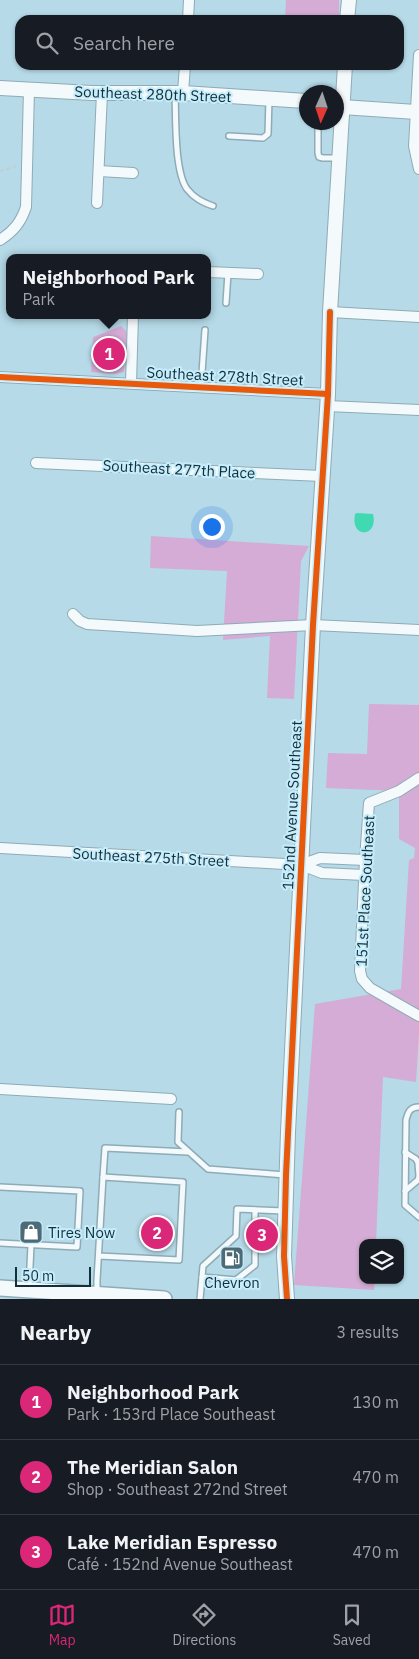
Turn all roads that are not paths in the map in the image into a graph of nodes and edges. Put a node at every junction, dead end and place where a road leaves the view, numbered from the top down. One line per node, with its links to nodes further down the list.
1 (189, 0): 3 (street)
2 (349, 0): 4 (street)
3 (188, 15)
4 (348, 15)
5 (419, 55): 16 (street)
6 (184, 70): 12 (street)
7 (344, 70): 8 (street, 152nd Avenue Southeast)
8 (342, 85)
9 (0, 88): 10 (street, Southeast 280th Street)
10 (29, 90): 11 (street, Southeast 280th Street); 26 (street)
11 (102, 93): 12 (street, Southeast 280th Street); 22 (street)
12 (179, 93): 13 (street, Southeast 280th Street); 25 (lane)
13 (269, 98): 14 (street, Southeast 280th Street); 19 (lane)
14 (299, 100)
15 (344, 107): 16 (street)
16 (416, 112): 21 (street)
17 (318, 130): 20 (lane)
18 (339, 130): 20 (street, 152nd Avenue Southeast)
19 (229, 136)
20 (339, 158): 31 (street, 152nd Avenue Southeast)
21 (419, 169)
22 (99, 171): 23 (street); 24 (street)
23 (134, 173)
24 (97, 203)
25 (213, 206)
26 (3, 238)
27 (211, 272): 28 (street)
28 (228, 273): 29 (street); 30 (lane)
29 (258, 274)
30 (226, 303)
31 (330, 312): 32 (street); 38 (street, 152nd Avenue Southeast)
32 (419, 318)
33 (133, 319): 36 (street)
34 (205, 330): 37 (lane)
35 (0, 377): 36 (street, Southeast 278th Street)
36 (131, 383): 37 (street, Southeast 278th Street)
37 (201, 387): 38 (street, Southeast 278th Street)
38 (327, 400): 39 (street, Southeast 278th Street); 41 (street, 152nd Avenue Southeast)
39 (419, 410)
40 (36, 463): 41 (street, Southeast 277th Place)
41 (322, 476): 43 (street, 152nd Avenue Southeast)
42 (73, 614): 43 (street)
43 (313, 624): 44 (street); 48 (street, 152nd Avenue Southeast)
44 (419, 630)
45 (419, 778): 47 (street, 151st Place Southeast)
46 (0, 848): 48 (street, Southeast 275th Street)
47 (365, 860): 48 (street, Southeast 275th Street); 49 (street, 151st Place Southeast)
48 (301, 865): 49 (street, Southeast 275th Street); 57 (street, 152nd Avenue Southeast)
49 (364, 875): 50 (street, 151st Place Southeast)
50 (419, 1016)
51 (0, 1089): 52 (street)
52 (171, 1099)
53 (419, 1107): 56 (lane)
54 (179, 1112): 55 (lane)
55 (189, 1152): 57 (lane); 58 (lane)
56 (405, 1152): 60 (lane); 60 (lane)
57 (286, 1175): 62 (street, 152nd Avenue Southeast)
58 (103, 1177): 66 (lane); 66 (lane)
59 (0, 1187): 65 (lane)
60 (405, 1191): 63 (lane)
61 (255, 1210): 62 (lane); 67 (lane); 67 (lane)
62 (284, 1211): 74 (street, 152nd Avenue Southeast)
63 (419, 1217)
64 (0, 1243): 65 (lane)
65 (31, 1245): 69 (lane)
66 (99, 1256): 70 (lane)
67 (202, 1278): 73 (lane)
68 (0, 1288): 69 (main road)
69 (28, 1290): 70 (main road)
70 (97, 1294): 71 (main road)
71 (125, 1298): 72 (main road)
72 (155, 1299)
73 (200, 1299)
74 (287, 1299)

